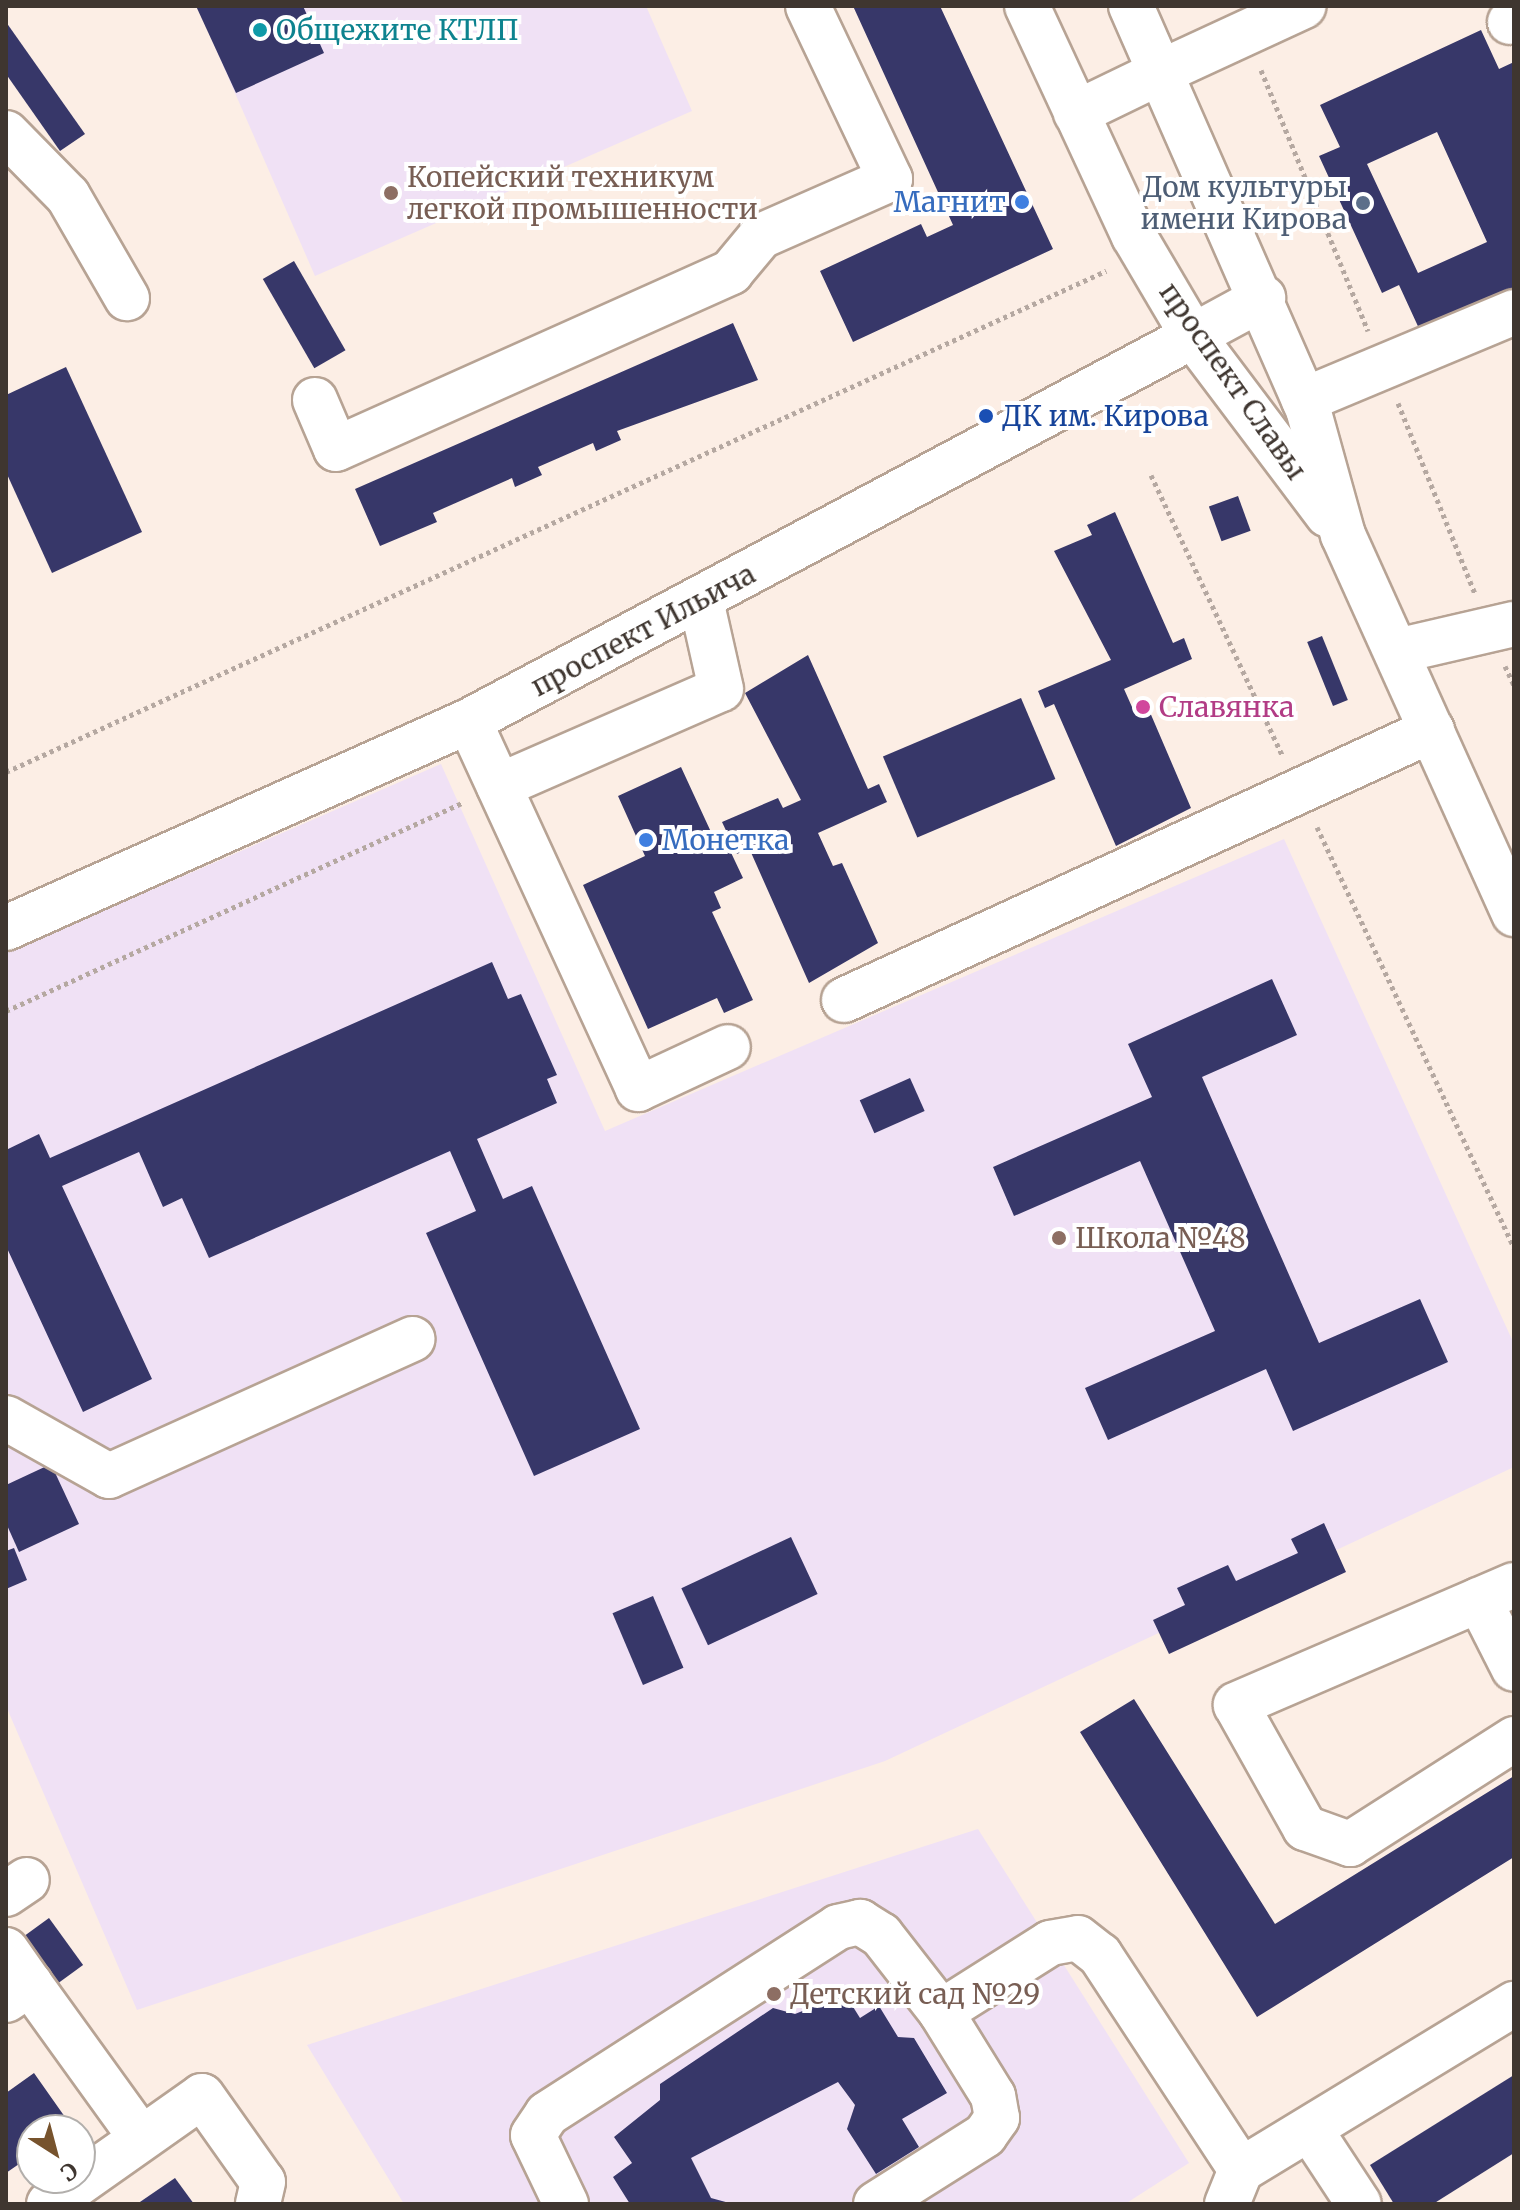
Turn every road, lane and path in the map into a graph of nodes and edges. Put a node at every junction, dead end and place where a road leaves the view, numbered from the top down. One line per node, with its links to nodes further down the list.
1 (808, 6): 13 (main road)
2 (1027, 6): 6 (main road, проспект Славы)
3 (1131, 6): 5 (main road, проспект Славы)
4 (1304, 6): 5 (main road)
5 (1161, 72): 6 (main road); 10 (main road, проспект Славы)
6 (1076, 113): 12 (main road, проспект Славы)
7 (6, 133): 9 (main road)
8 (1067, 291): 22 (path)
9 (127, 298)
10 (1263, 298): 12 (main road, проспект Ильича); 14 (main road, проспект Славы)
11 (1514, 312): 14 (main road)
12 (1193, 336): 16 (main road, проспект Славы); 17 (main road, проспект Ильича)
13 (315, 400)
14 (1304, 400): 16 (main road, проспект Славы)
15 (1151, 475): 24 (path)
16 (1343, 535): 19 (main road, проспект Славы)
17 (701, 600): 20 (main road, проспект Ильича); 23 (main road)
18 (1514, 624): 19 (main road)
19 (1397, 651): 21 (main road, проспект Славы)
20 (469, 721): 23 (main road); 26 (main road, проспект Ильича)
21 (1432, 730): 24 (main road); 25 (main road, проспект Славы)
22 (6, 772)
23 (499, 786): 28 (path); 29 (main road)
24 (1300, 792): 27 (main road); 30 (path)
25 (1514, 914)
26 (6, 928)
27 (844, 1000)
28 (6, 1011)
29 (728, 1047)
30 (1514, 1248)
31 (413, 1339): 32 (main road)
32 (6, 1418)
33 (1496, 1592): 34 (main road); 35 (main road)
34 (1514, 1669)
35 (1514, 1739)
36 (14, 1978): 40 (main road)
37 (1514, 2004): 39 (main road)
38 (941, 2012): 41 (main road); 44 (main road); 45 (main road)
39 (1311, 2131): 41 (main road); 46 (main road)
40 (141, 2138): 42 (main road); 43 (main road)
41 (1234, 2187)
42 (49, 2204)
43 (258, 2204)
44 (566, 2204)
45 (876, 2204)
46 (1359, 2204)

